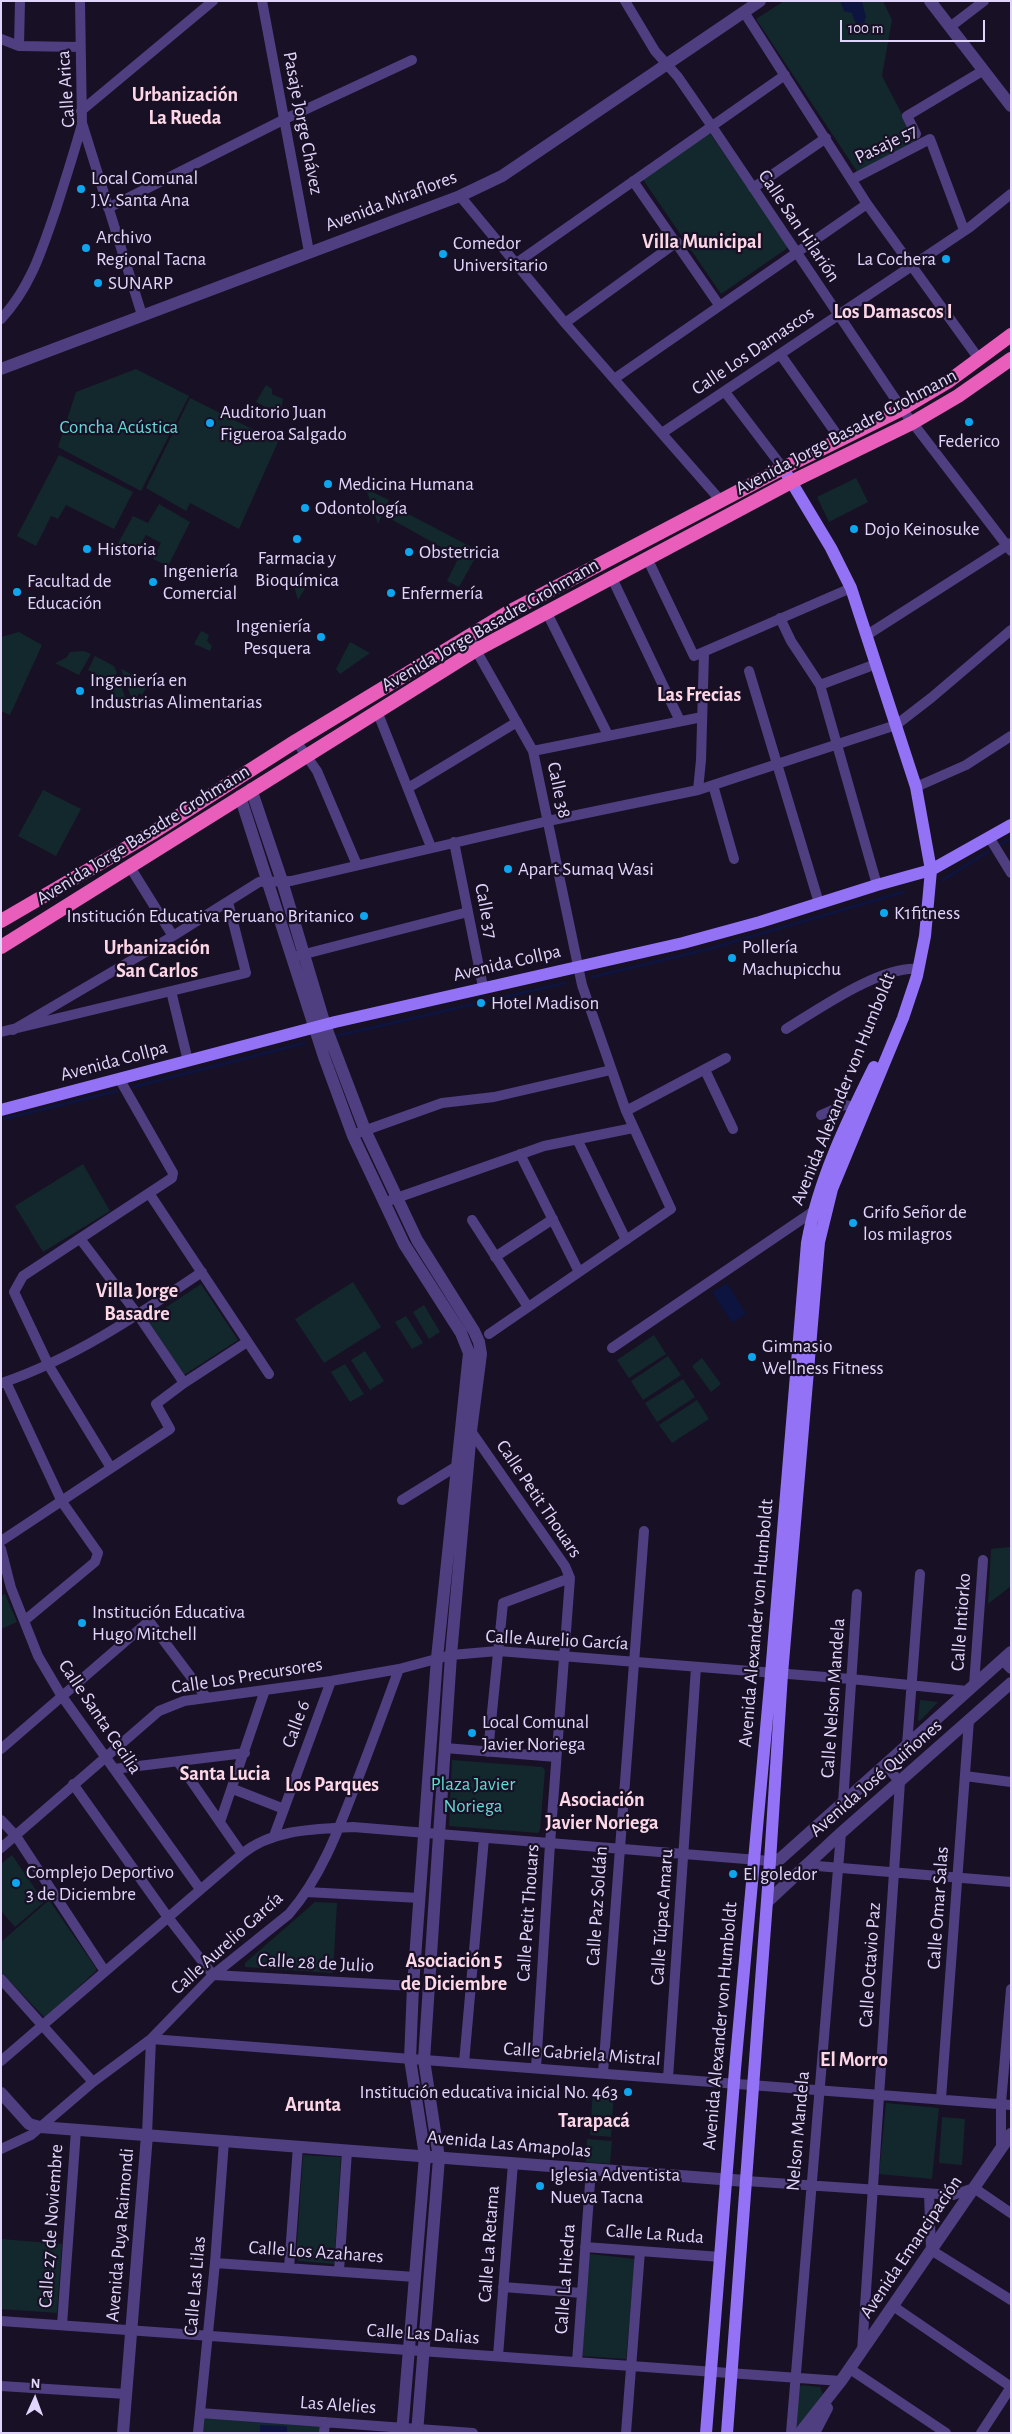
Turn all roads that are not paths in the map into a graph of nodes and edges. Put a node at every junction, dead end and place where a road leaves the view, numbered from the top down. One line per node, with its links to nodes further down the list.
1 (20, 1): 12 (street)
2 (80, 1): 13 (street, Calle Arica)
3 (213, 1): 19 (street)
4 (262, 1): 20 (street, Pasaje Jorge Chávez)
5 (625, 1): 15 (street, Calle San Hilarión)
6 (760, 1): 9 (street, Avenida Miraflores)
7 (930, 1): 10 (street)
8 (984, 1): 10 (street)
9 (744, 12): 15 (street, Avenida Miraflores); 17 (street)
10 (950, 27): 16 (street)
11 (1, 39): 12 (street)
12 (19, 46): 13 (street)
13 (80, 47): 19 (street, Calle Arica)
14 (412, 60): 20 (street)
15 (666, 63): 22 (street, Calle San Hilarión); 29 (street, Avenida Miraflores)
16 (984, 70): 18 (street); 23 (street)
17 (785, 75): 22 (street); 24 (street)
18 (1011, 106)
19 (82, 111): 21 (street, Calle Arica)
20 (285, 119): 31 (street); 34 (street, Pasaje Jorge Chávez)
21 (82, 123): 31 (street, Calle Arica); 39 (street)
22 (712, 125): 26 (street); 27 (street, Calle San Hilarión)
23 (916, 134)
24 (826, 138): 25 (street); 27 (street)
25 (853, 179): 30 (street); 32 (street, Pasaje 57)
26 (633, 181): 33 (street); 36 (street)
27 (753, 188): 35 (street, Calle San Hilarión)
28 (1011, 194): 32 (street, Calle Los Damascos)
29 (460, 196): 34 (street, Avenida Miraflores); 36 (street)
30 (867, 204): 35 (street); 37 (street)
31 (108, 208): 40 (street, Calle Arica)
32 (964, 230): 37 (street, Calle Los Damascos)
33 (678, 242): 38 (street); 42 (street)
34 (309, 252): 40 (street, Avenida Miraflores)
35 (796, 254): 38 (street); 41 (street, Calle San Hilarión)
36 (515, 264): 42 (street)
37 (912, 264): 41 (street, Calle Los Damascos); 46 (street)
38 (719, 305): 48 (street)
39 (3, 313)
40 (142, 315): 47 (street, Avenida Miraflores)
41 (837, 315): 44 (street, Calle Los Damascos); 50 (street, Calle San Hilarión)
42 (565, 323): 48 (street)
43 (1011, 335): 46 (highway, Avenida Jorge Basadre Grohmann)
44 (780, 354): 49 (street, Calle Los Damascos); 53 (street)
45 (1011, 359): 51 (highway, Avenida Jorge Basadre Grohmann)
46 (979, 360): 50 (highway, Avenida Jorge Basadre Grohmann)
47 (1, 369)
48 (614, 379): 52 (street)
49 (725, 392): 52 (street, Calle Los Damascos); 54 (street, Avenida Alexander von Humboldt)
50 (902, 409): 51 (street, Calle San Hilarión); 53 (highway, Avenida Jorge Basadre Grohmann)
51 (912, 423): 55 (highway, Avenida Jorge Basadre Grohmann); 57 (street, Calle San Hilarión)
52 (662, 433): 56 (street)
53 (840, 439): 54 (highway, Avenida Jorge Basadre Grohmann)
54 (783, 468): 55 (main road, Avenida Alexander von Humboldt); 56 (highway, Avenida Jorge Basadre Grohmann)
55 (791, 482): 58 (highway, Avenida Jorge Basadre Grohmann); 60 (main road, Avenida Alexander von Humboldt)
56 (722, 501): 64 (highway, Avenida Jorge Basadre Grohmann)
57 (1010, 547): 65 (street)
58 (648, 558): 59 (highway, Avenida Jorge Basadre Grohmann); 67 (street)
59 (611, 576): 61 (highway, Avenida Jorge Basadre Grohmann); 73 (street)
60 (851, 588): 62 (street); 65 (main road, Avenida Alexander von Humboldt)
61 (546, 611): 66 (highway, Avenida Jorge Basadre Grohmann); 76 (street)
62 (780, 618): 67 (street); 70 (street)
63 (1011, 630): 75 (street)
64 (468, 636): 66 (street, Calle 38); 78 (highway, Avenida Jorge Basadre Grohmann)
65 (867, 636): 68 (main road, Avenida Alexander von Humboldt)
66 (476, 650): 71 (highway, Avenida Jorge Basadre Grohmann); 74 (street, Calle 38)
67 (704, 653): 72 (street)
68 (876, 664): 70 (street); 75 (main road, Avenida Alexander von Humboldt)
69 (748, 671): 82 (street)
70 (820, 685): 79 (street)
71 (377, 711): 81 (highway, Avenida Jorge Basadre Grohmann); 85 (street)
72 (702, 717): 73 (street); 86 (street)
73 (680, 721): 76 (street)
74 (517, 722): 80 (street, Calle 38); 85 (street)
75 (896, 724): 79 (street); 84 (main road, Avenida Alexander von Humboldt)
76 (608, 735): 80 (street)
77 (1011, 736): 84 (street)
78 (296, 742): 81 (street); 101 (highway, Avenida Jorge Basadre Grohmann)
79 (837, 744): 82 (street); 100 (street)
80 (533, 751): 88 (street, Calle 38)
81 (304, 756): 87 (highway, Avenida Jorge Basadre Grohmann); 94 (street)
82 (777, 764): 83 (street); 103 (street)
83 (713, 785): 86 (street); 93 (street)
84 (916, 787): 96 (main road, Avenida Alexander von Humboldt)
85 (408, 788): 92 (street)
86 (698, 790): 88 (street)
87 (245, 793): 95 (highway, Avenida Jorge Basadre Grohmann); 98 (street); 99 (street)
88 (548, 821): 91 (street); 112 (street, Calle 38)
89 (1011, 825): 90 (main road, Avenida Collpa)
90 (989, 837): 96 (main road, Avenida Collpa); 97 (street)
91 (454, 842): 92 (street); 105 (street, Calle 37)
92 (431, 847): 94 (street)
93 (734, 859)
94 (357, 865): 99 (street)
95 (130, 867): 104 (highway, Avenida Jorge Basadre Grohmann); 108 (street)
96 (927, 871): 100 (main road, Avenida Collpa); 113 (main road, Avenida Alexander von Humboldt)
97 (1011, 873)
98 (268, 880): 99 (street); 102 (street); 111 (street)
99 (282, 881): 111 (street)
100 (877, 885): 103 (main road, Avenida Collpa)
101 (44, 897): 106 (highway, Avenida Jorge Basadre Grohmann); 107 (highway)
102 (228, 902): 108 (street); 115 (street)
103 (819, 903): 112 (main road, Avenida Collpa)
104 (59, 910): 109 (highway); 110 (highway, Avenida Jorge Basadre Grohmann)
105 (468, 912): 111 (street); 114 (street, Calle 37)
106 (1, 921)
107 (1, 927)
108 (173, 936): 118 (street)
109 (1, 940)
110 (1, 947)
111 (298, 956): 116 (street)
112 (578, 966): 114 (main road, Avenida Collpa); 122 (street, Calle 38)
113 (915, 969): 117 (street); 125 (main road, Avenida Alexander von Humboldt)
114 (483, 987): 116 (main road, Avenida Collpa)
115 (172, 991): 118 (street); 121 (street)
116 (320, 1026): 121 (main road, Avenida Collpa); 131 (street); 132 (street)
117 (786, 1029)
118 (13, 1030): 119 (street)
119 (1, 1032)
120 (726, 1058): 123 (street)
121 (188, 1062): 124 (main road, Avenida Collpa)
122 (611, 1070): 127 (street, Calle 38); 131 (street)
123 (704, 1070): 127 (street); 130 (street)
124 (120, 1080): 126 (main road, Avenida Collpa); 135 (street)
125 (859, 1108): 128 (street); 137 (main road, Avenida Alexander von Humboldt)
126 (1, 1110)
127 (626, 1111): 129 (street, Calle 38)
128 (821, 1116)
129 (633, 1128): 133 (street); 141 (street, Calle 38)
130 (733, 1129)
131 (365, 1130): 132 (street); 136 (street)
132 (353, 1136): 136 (street)
133 (577, 1139): 134 (street); 141 (street)
134 (520, 1154): 136 (street); 138 (street)
135 (149, 1193): 140 (street); 143 (street)
136 (390, 1201): 154 (street); 156 (street)
137 (819, 1213): 149 (street); 176 (main road, Avenida Alexander von Humboldt)
138 (553, 1219): 142 (street); 144 (street)
139 (472, 1220): 142 (street)
140 (81, 1240): 146 (street); 150 (street)
141 (626, 1240): 144 (street)
142 (495, 1257): 145 (street)
143 (202, 1272): 146 (street); 148 (street)
144 (579, 1272): 145 (street)
145 (528, 1307): 147 (street)
146 (138, 1315): 150 (street); 153 (street)
147 (488, 1334)
148 (247, 1342): 151 (street); 153 (street)
149 (612, 1348)
150 (49, 1366): 152 (street); 157 (street)
151 (269, 1374)
152 (4, 1383): 159 (street)
153 (184, 1383): 157 (street)
154 (471, 1431): 155 (street); 165 (street, Calle Petit Thouars)
155 (469, 1459): 156 (street); 169 (street)
156 (457, 1466): 158 (street); 171 (street)
157 (111, 1468): 159 (street)
158 (402, 1500)
159 (62, 1502): 161 (street); 167 (street)
160 (644, 1531): 173 (street, Calle Paz Soldán)
161 (1, 1541)
162 (1, 1549): 167 (street, Calle Santa Cecilia)
163 (982, 1560): 181 (street, Calle Intiorko)
164 (920, 1574): 180 (street)
165 (570, 1578): 168 (street); 170 (street, Calle Petit Thouars)
166 (857, 1594): 177 (street, Calle Nelson Mandela)
167 (24, 1621): 183 (street, Calle Santa Cecilia)
168 (498, 1651): 169 (street, Calle Aurelio García); 170 (street, Calle Aurelio García); 189 (street)
169 (451, 1655): 171 (street, Calle Aurelio García); 187 (street)
170 (566, 1656): 173 (street, Calle Aurelio García); 192 (street, Calle Petit Thouars)
171 (437, 1658): 175 (street, Calle Aurelio García); 207 (street)
172 (1008, 1660): 181 (street, Avenida José Quiñones)
173 (634, 1661): 174 (street, Calle Aurelio García); 214 (street, Calle Paz Soldán)
174 (696, 1668): 176 (street, Calle Aurelio García); 216 (street, Calle Túpac Amaru)
175 (399, 1669): 178 (street, Calle Los Precursores); 205 (street, Calle Aurelio García)
176 (777, 1674): 177 (street, Calle Aurelio García); 217 (main road, Avenida Alexander von Humboldt); 218 (main road, Avenida Alexander von Humboldt)
177 (852, 1679): 180 (street, Calle Aurelio García); 201 (street, Calle Nelson Mandela)
178 (331, 1681): 182 (street, Calle Los Precursores); 202 (street, Calle 6)
179 (1011, 1683): 185 (street, Avenida José Quiñones)
180 (912, 1686): 181 (street, Calle Aurelio García); 186 (street)
181 (970, 1688): 186 (street, Avenida José Quiñones)
182 (266, 1690): 184 (street, Calle Los Precursores); 190 (street)
183 (61, 1695): 184 (street); 188 (street); 191 (street, Calle Santa Cecilia)
184 (206, 1697): 191 (street, Calle Los Precursores)
185 (969, 1720): 196 (street, Calle Omar Salas); 197 (street, Avenida José Quiñones)
186 (907, 1745): 194 (street, Avenida José Quiñones)
187 (445, 1748): 189 (street); 208 (street)
188 (1, 1749)
189 (488, 1752): 192 (street)
190 (245, 1753): 193 (street); 200 (street)
191 (106, 1757): 195 (street, Calle Santa Cecilia); 199 (street, Calle Los Precursores)
192 (556, 1757): 212 (street, Calle Petit Thouars)
193 (178, 1762): 195 (street); 204 (street)
194 (884, 1765): 197 (street); 201 (street, Avenida José Quiñones)
195 (114, 1769): 224 (street, Calle Santa Cecilia)
196 (965, 1776): 198 (street); 222 (street, Calle Omar Salas)
197 (900, 1782): 206 (street, Avenida José Quiñones); 221 (street, Calle Octavio Paz)
198 (1011, 1782)
199 (73, 1784): 209 (street, Calle Los Precursores); 228 (street)
200 (233, 1789): 202 (street); 204 (street)
201 (843, 1803): 218 (street, Avenida José Quiñones)
202 (284, 1809): 210 (street, Calle 6)
203 (1, 1820): 209 (street)
204 (220, 1822): 215 (street)
205 (340, 1828): 207 (street); 210 (street); 225 (street, Calle Aurelio García)
206 (841, 1833): 219 (street, Avenida José Quiñones); 220 (street, Nelson Mandela)
207 (424, 1834): 208 (street); 226 (street)
208 (439, 1835): 211 (street); 237 (street)
209 (16, 1836): 213 (street, Calle Los Precursores); 229 (street)
210 (274, 1836): 215 (street)
211 (484, 1838): 212 (street); 239 (street)
212 (550, 1844): 214 (street); 240 (street, Calle Petit Thouars)
213 (1, 1848)
214 (619, 1849): 216 (street); 241 (street, Calle Paz Soldán)
215 (242, 1854): 224 (street)
216 (683, 1854): 217 (street); 242 (street, Calle Túpac Amaru)
217 (753, 1859): 218 (street); 244 (main road, Avenida Alexander von Humboldt)
218 (770, 1861): 227 (main road, Avenida Alexander von Humboldt)
219 (805, 1865): 220 (street); 227 (street, Avenida José Quiñones)
220 (838, 1868): 221 (street); 246 (street, Nelson Mandela)
221 (894, 1872): 222 (street); 248 (street, Calle Octavio Paz)
222 (957, 1878): 223 (street); 249 (street, Calle Omar Salas)
223 (1011, 1882)
224 (200, 1889): 228 (street)
225 (306, 1892): 226 (street); 230 (street, Calle Aurelio García)
226 (420, 1898): 232 (street)
227 (767, 1902): 245 (main road, Avenida Alexander von Humboldt)
228 (167, 1916): 229 (street); 230 (street)
229 (104, 1970): 234 (street)
230 (212, 1975): 232 (street, Calle 28 de Julio); 235 (street, Calle Aurelio García)
231 (1, 1979): 234 (street)
232 (413, 1986): 236 (street)
233 (1011, 1989): 250 (street)
234 (42, 2025): 238 (street); 243 (street)
235 (151, 2039): 236 (street, Calle Gabriela Mistral); 243 (street, Calle Aurelio García); 254 (street, Avenida Puya Raimondi)
236 (410, 2059): 237 (street, Calle Gabriela Mistral); 260 (street)
237 (424, 2060): 239 (street, Calle Gabriela Mistral); 261 (street)
238 (1, 2061)
239 (464, 2063): 240 (street, Calle Gabriela Mistral)
240 (536, 2068): 241 (street, Calle Gabriela Mistral)
241 (603, 2073): 242 (street, Calle Gabriela Mistral)
242 (668, 2078): 244 (street, Calle Gabriela Mistral)
243 (94, 2082): 251 (street, Calle Aurelio García)
244 (734, 2083): 245 (street, Calle Gabriela Mistral); 264 (main road, Avenida Alexander von Humboldt)
245 (752, 2085): 246 (street, Calle Gabriela Mistral); 265 (main road, Avenida Alexander von Humboldt)
246 (819, 2090): 248 (street, Calle Gabriela Mistral); 266 (street, Nelson Mandela)
247 (1, 2093): 251 (street)
248 (879, 2094): 249 (street, Calle Gabriela Mistral); 268 (street, Calle Octavio Paz)
249 (941, 2099): 250 (street, Calle Gabriela Mistral)
250 (1006, 2104): 257 (street)
251 (40, 2127): 252 (street, Avenida Las Amapolas); 258 (street, Calle Aurelio García)
252 (76, 2130): 254 (street, Avenida Las Amapolas); 284 (street, Calle 27 de Noviembre)
253 (1011, 2134): 257 (street, Avenida Emancipación)
254 (147, 2135): 255 (street, Avenida Las Amapolas); 285 (street, Avenida Puya Raimondi)
255 (224, 2141): 256 (street, Avenida Las Amapolas); 275 (street, Calle Las Lilas)
256 (298, 2146): 259 (street, Avenida Las Amapolas); 276 (street)
257 (1002, 2148): 267 (street, Avenida Emancipación)
258 (1, 2150)
259 (347, 2151): 260 (street, Avenida Las Amapolas); 277 (street)
260 (425, 2156): 261 (street, Avenida Las Amapolas); 278 (street)
261 (439, 2158): 262 (street, Avenida Las Amapolas); 288 (street)
262 (513, 2163): 263 (street, Avenida Las Amapolas); 279 (street, Calle La Retama)
263 (591, 2169): 264 (street, Avenida Las Amapolas); 271 (street, Calle La Hiedra)
264 (726, 2179): 265 (street, Avenida Las Amapolas); 274 (main road, Avenida Alexander von Humboldt)
265 (746, 2181): 266 (street, Avenida Las Amapolas); 295 (main road, Avenida Alexander von Humboldt)
266 (811, 2186): 268 (street, Avenida Las Amapolas); 296 (street, Nelson Mandela)
267 (974, 2188): 269 (street, Avenida Las Amapolas); 270 (street); 273 (street, Avenida Emancipación)
268 (872, 2190): 269 (street, Avenida Las Amapolas); 289 (street, Calle Octavio Paz)
269 (929, 2194): 273 (street)
270 (1011, 2213)
271 (585, 2246): 272 (street, Calle La Ruda); 280 (street, Calle La Hiedra)
272 (640, 2250): 274 (street, Calle La Ruda); 292 (street)
273 (931, 2250): 281 (street); 282 (street, Avenida Emancipación)
274 (721, 2257): 294 (main road, Avenida Alexander von Humboldt)
275 (215, 2263): 276 (street, Calle Los Azahares); 286 (street, Calle Las Lilas)
276 (289, 2268): 277 (street, Calle Los Azahares)
277 (339, 2272): 278 (street, Calle Los Azahares)
278 (415, 2277): 287 (street)
279 (503, 2287): 280 (street); 290 (street, Calle La Retama)
280 (582, 2293): 291 (street, Calle La Hiedra)
281 (1011, 2300)
282 (893, 2306): 289 (street, Avenida Emancipación); 299 (street)
283 (1, 2321): 284 (street, Calle Las Dalias)
284 (62, 2325): 285 (street, Calle Las Dalias)
285 (131, 2330): 286 (street, Calle Las Dalias); 300 (street, Avenida Puya Raimondi)
286 (208, 2336): 287 (street, Calle Las Dalias); 301 (street, Calle Las Lilas)
287 (409, 2350): 288 (street, Calle Las Dalias); 303 (street)
288 (424, 2351): 290 (street, Calle Las Dalias); 304 (street)
289 (862, 2352): 293 (street, Avenida Emancipación)
290 (498, 2356): 291 (street, Calle Las Dalias)
291 (577, 2362): 292 (street, Calle Las Dalias)
292 (631, 2366): 294 (street, Calle Las Dalias); 309 (street)
293 (850, 2369): 297 (street, Avenida Emancipación); 315 (street)
294 (711, 2372): 295 (street, Calle Las Dalias); 310 (main road, Avenida Alexander von Humboldt)
295 (731, 2373): 296 (street, Calle Las Dalias); 311 (main road, Avenida Alexander von Humboldt)
296 (795, 2378): 297 (street, Calle Las Dalias); 312 (street, Nelson Mandela)
297 (842, 2381): 313 (street, Avenida Emancipación); 314 (street, Avenida Emancipación)
298 (1, 2386): 300 (street)
299 (1011, 2387): 316 (street)
300 (126, 2394): 305 (street, Avenida Puya Raimondi)
301 (200, 2413): 302 (street, Las Alelies); 306 (street, Calle Las Lilas)
302 (325, 2422): 303 (street, Las Alelies); 307 (street)
303 (403, 2430): 304 (street, Las Alelies)
304 (417, 2431): 308 (street, Las Alelies)
305 (123, 2433)
306 (198, 2433)
307 (324, 2433)
308 (473, 2433)
309 (626, 2433)
310 (706, 2433)
311 (727, 2433)
312 (791, 2433)
313 (800, 2433)
314 (814, 2433)
315 (946, 2433)
316 (981, 2433)

